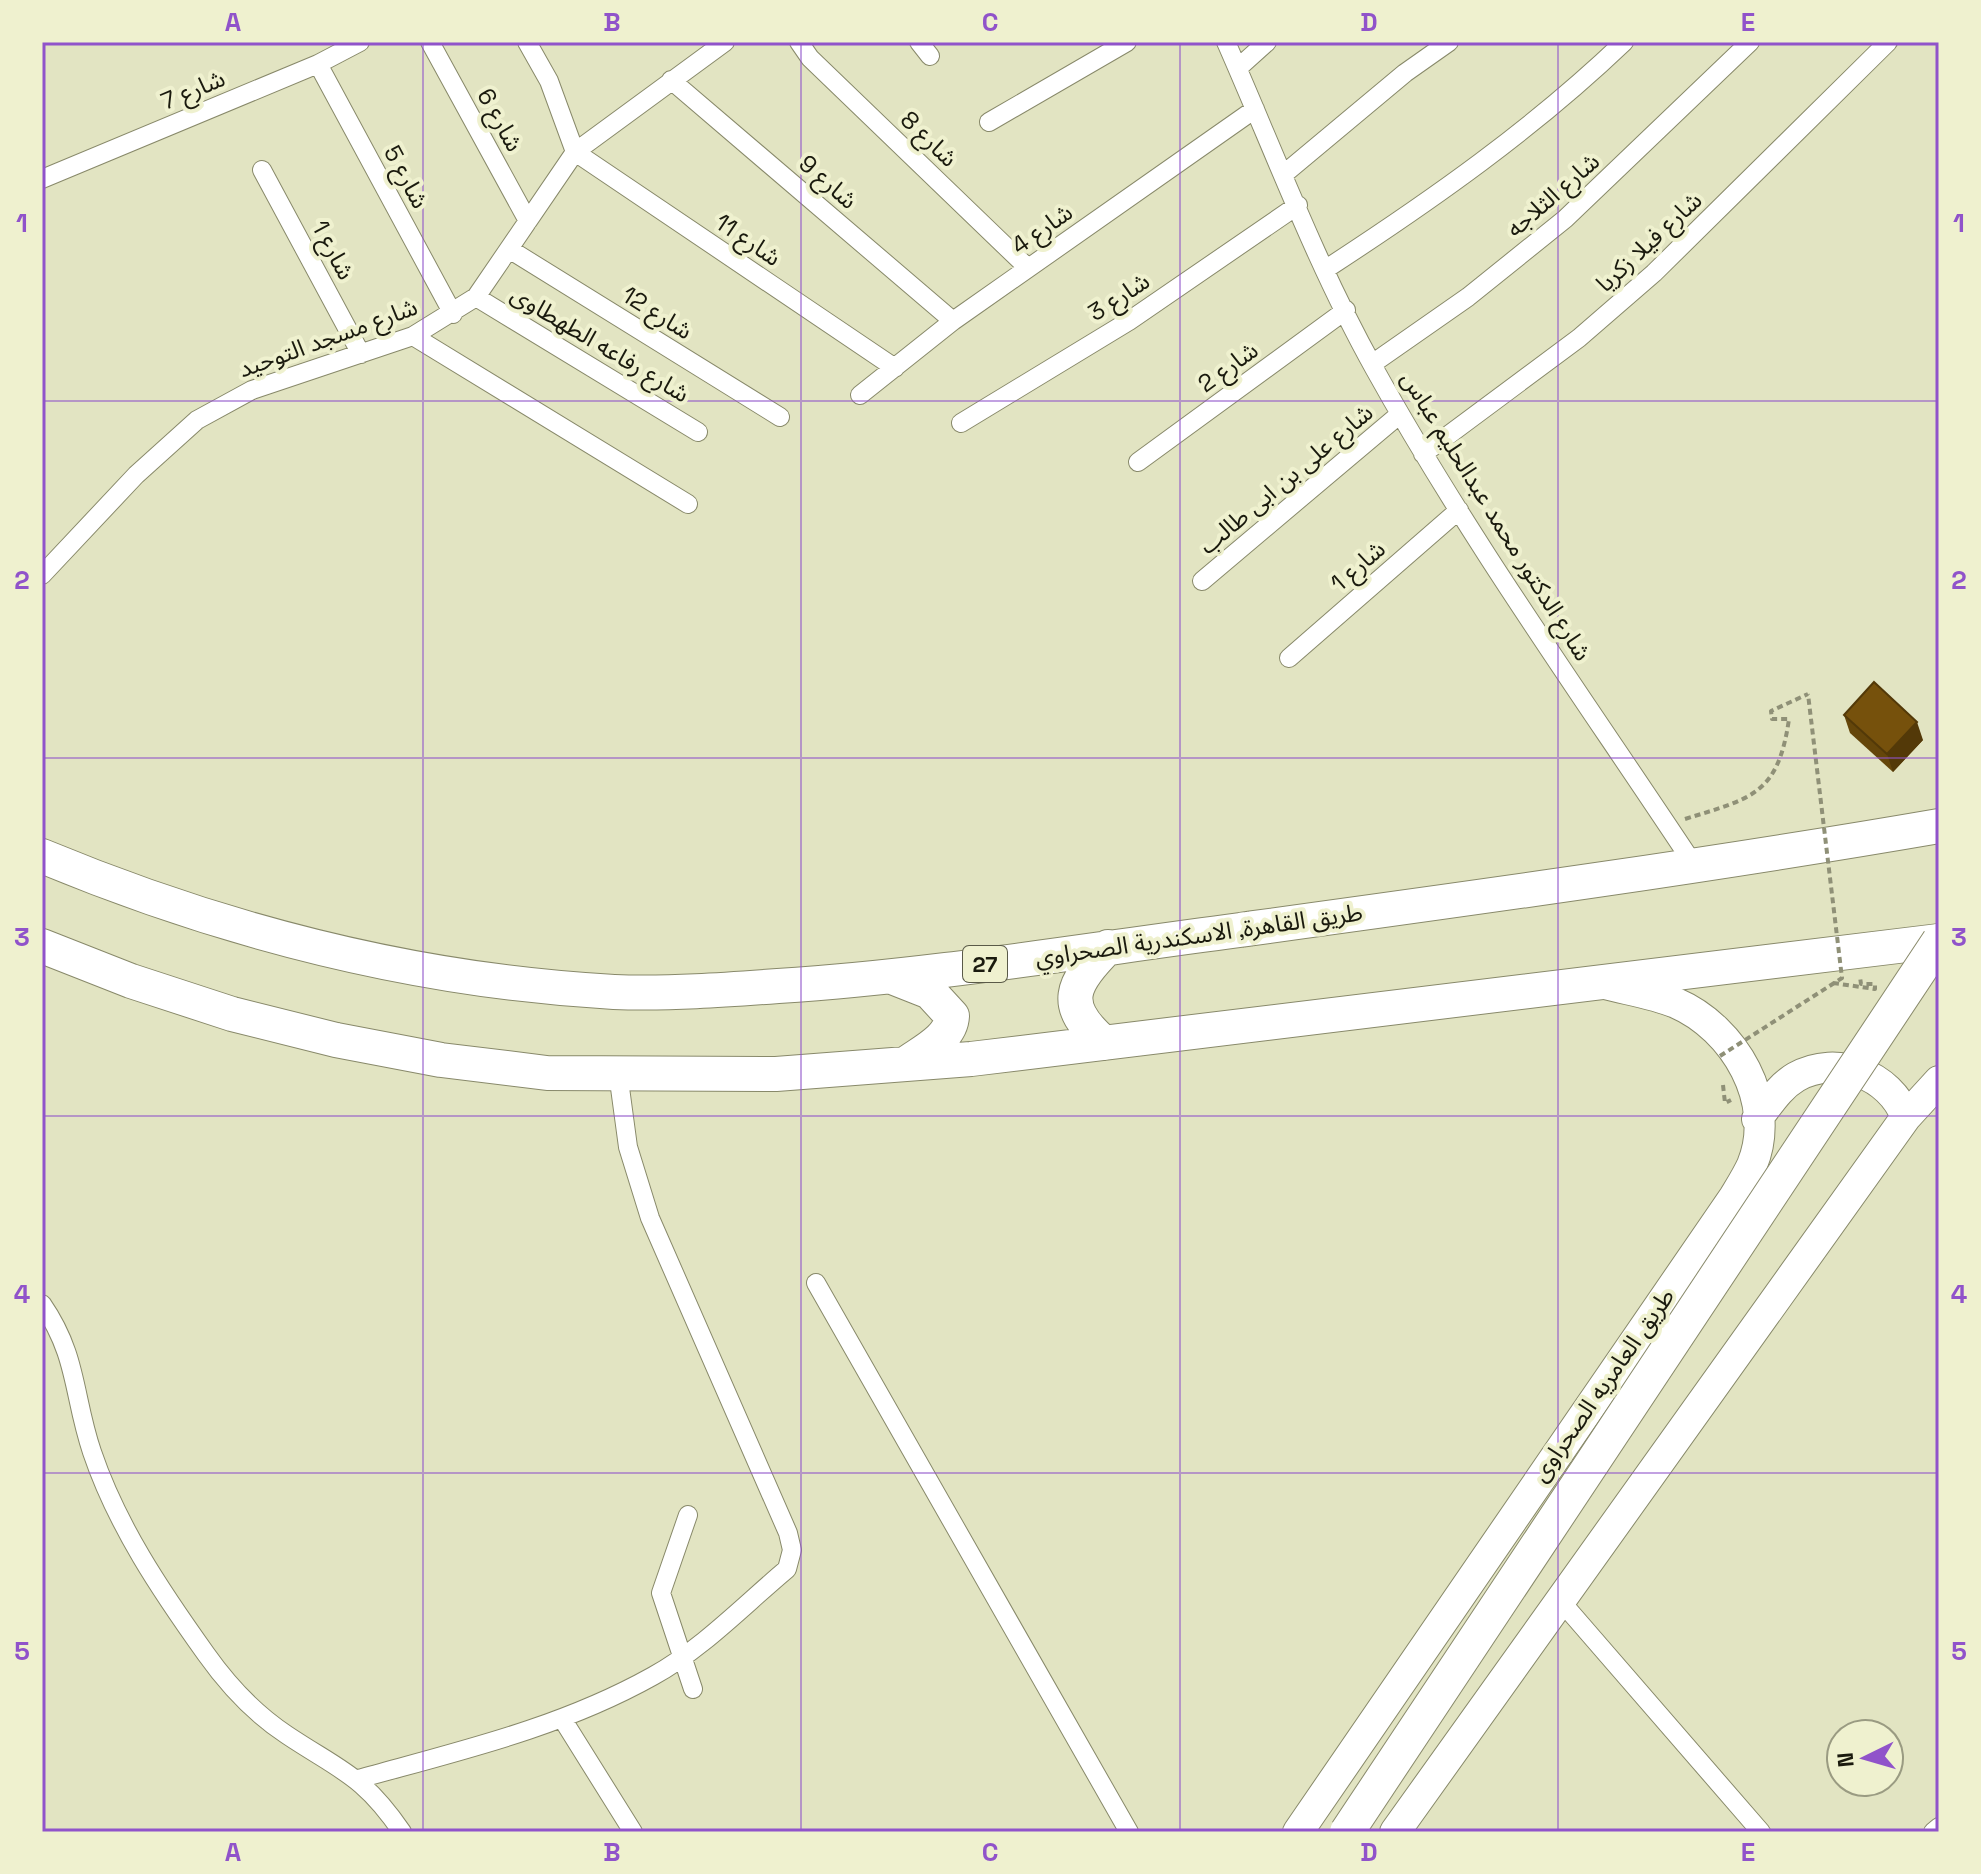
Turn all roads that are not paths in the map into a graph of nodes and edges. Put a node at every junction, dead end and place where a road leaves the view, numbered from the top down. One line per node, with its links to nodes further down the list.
1 (360, 42): 13 (street, شارع 7)
2 (430, 42): 23 (street, شارع 6)
3 (527, 42): 18 (street)
4 (725, 42): 15 (street, شارع مسجد التوحيد)
5 (799, 42): 25 (street, شارع 8)
6 (1127, 42): 17 (street)
7 (1226, 42): 14 (street, شارع الدكتور محمد عبدالحليم عباس)
8 (1267, 42): 14 (street)
9 (1449, 42): 20 (street)
10 (1624, 42): 26 (street)
11 (1750, 42): 33 (street, شارع الثلاجه)
12 (1881, 44): 40 (street, شارع فيلا زكريا)
13 (318, 64): 21 (street, شارع 7); 29 (street, شارع 5)
14 (1238, 68): 16 (street, شارع الدكتور محمد عبدالحليم عباس)
15 (671, 80): 18 (street, شارع مسجد التوحيد); 30 (street, شارع 9)
16 (1255, 109): 20 (street, شارع الدكتور محمد عبدالحليم عباس); 25 (street, شارع 4)
17 (989, 122)
18 (575, 152): 23 (street, شارع مسجد التوحيد); 34 (street, شارع 11)
19 (262, 170): 32 (street, شارع 1)
20 (1284, 174): 22 (street, شارع الدكتور محمد عبدالحليم عباس)
21 (42, 179)
22 (1298, 205): 26 (street, شارع الدكتور محمد عبدالحليم عباس); 38 (street, شارع 3)
23 (528, 221): 24 (street, شارع مسجد التوحيد)
24 (509, 249): 27 (street, شارع مسجد التوحيد); 37 (street, شارع 12)
25 (1028, 268): 30 (street, شارع 4)
26 (1326, 269): 28 (street, شارع الدكتور محمد عبدالحليم عباس)
27 (476, 297): 29 (street, شارع مسجد التوحيد); 39 (street, شارع رفاعه الطهطاوى)
28 (1346, 310): 33 (street, شارع الدكتور محمد عبدالحليم عباس); 41 (street, شارع 2)
29 (453, 314): 31 (street, شارع مسجد التوحيد)
30 (953, 321): 34 (street, شارع 4)
31 (413, 336): 32 (street, شارع مسجد التوحيد); 42 (street)
32 (361, 354): 44 (street, شارع مسجد التوحيد)
33 (1372, 364): 36 (street, شارع الدكتور محمد عبدالحليم عباس)
34 (895, 368): 35 (street, شارع 4)
35 (860, 395)
36 (1400, 414): 40 (street, شارع الدكتور محمد عبدالحليم عباس); 45 (street, شارع على بن ابى طالب)
37 (780, 417)
38 (961, 423)
39 (698, 432)
40 (1423, 454): 43 (street, شارع الدكتور محمد عبدالحليم عباس)
41 (1138, 462)
42 (688, 504)
43 (1459, 510): 46 (street, شارع 1); 49 (street, شارع الدكتور محمد عبدالحليم عباس)
44 (42, 575)
45 (1202, 581)
46 (1289, 658)
47 (1939, 826): 49 (highway, طريق القاهرة, الاسكندرية الصحراوي / 27)
48 (42, 856): 53 (highway, طريق القاهرة, الاسكندرية الصحراوي / 27)
49 (1696, 868): 52 (highway, طريق القاهرة, الاسكندرية الصحراوي / 27)
50 (1939, 941): 54 (highway); 75 (highway, bridge)
51 (42, 946): 57 (highway)
52 (1108, 947): 53 (highway, طريق القاهرة, الاسكندرية الصحراوي / 27); 55 (highway)
53 (892, 977): 56 (highway, 27)
54 (1599, 983): 55 (highway); 61 (highway, طريق العامريه الصحراوى)
55 (1104, 1043): 56 (highway)
56 (906, 1063): 57 (highway)
57 (618, 1073): 66 (street)
58 (1939, 1081): 60 (highway)
59 (1939, 1105): 60 (street)
60 (1906, 1117): 61 (highway); 65 (highway)
61 (1757, 1119): 74 (highway, طريق العامريه الصحراوى)
62 (816, 1283): 73 (street)
63 (42, 1304): 69 (street)
64 (688, 1515): 66 (street)
65 (1559, 1599): 76 (highway); 77 (street)
66 (681, 1657): 67 (street); 68 (street)
67 (693, 1689)
68 (563, 1720): 69 (street); 72 (street)
69 (358, 1779): 71 (street)
70 (1939, 1827): 78 (street)
71 (402, 1832)
72 (633, 1832)
73 (1129, 1832)
74 (1298, 1832)
75 (1347, 1832)
76 (1395, 1832)
77 (1761, 1832)
78 (1933, 1832)

